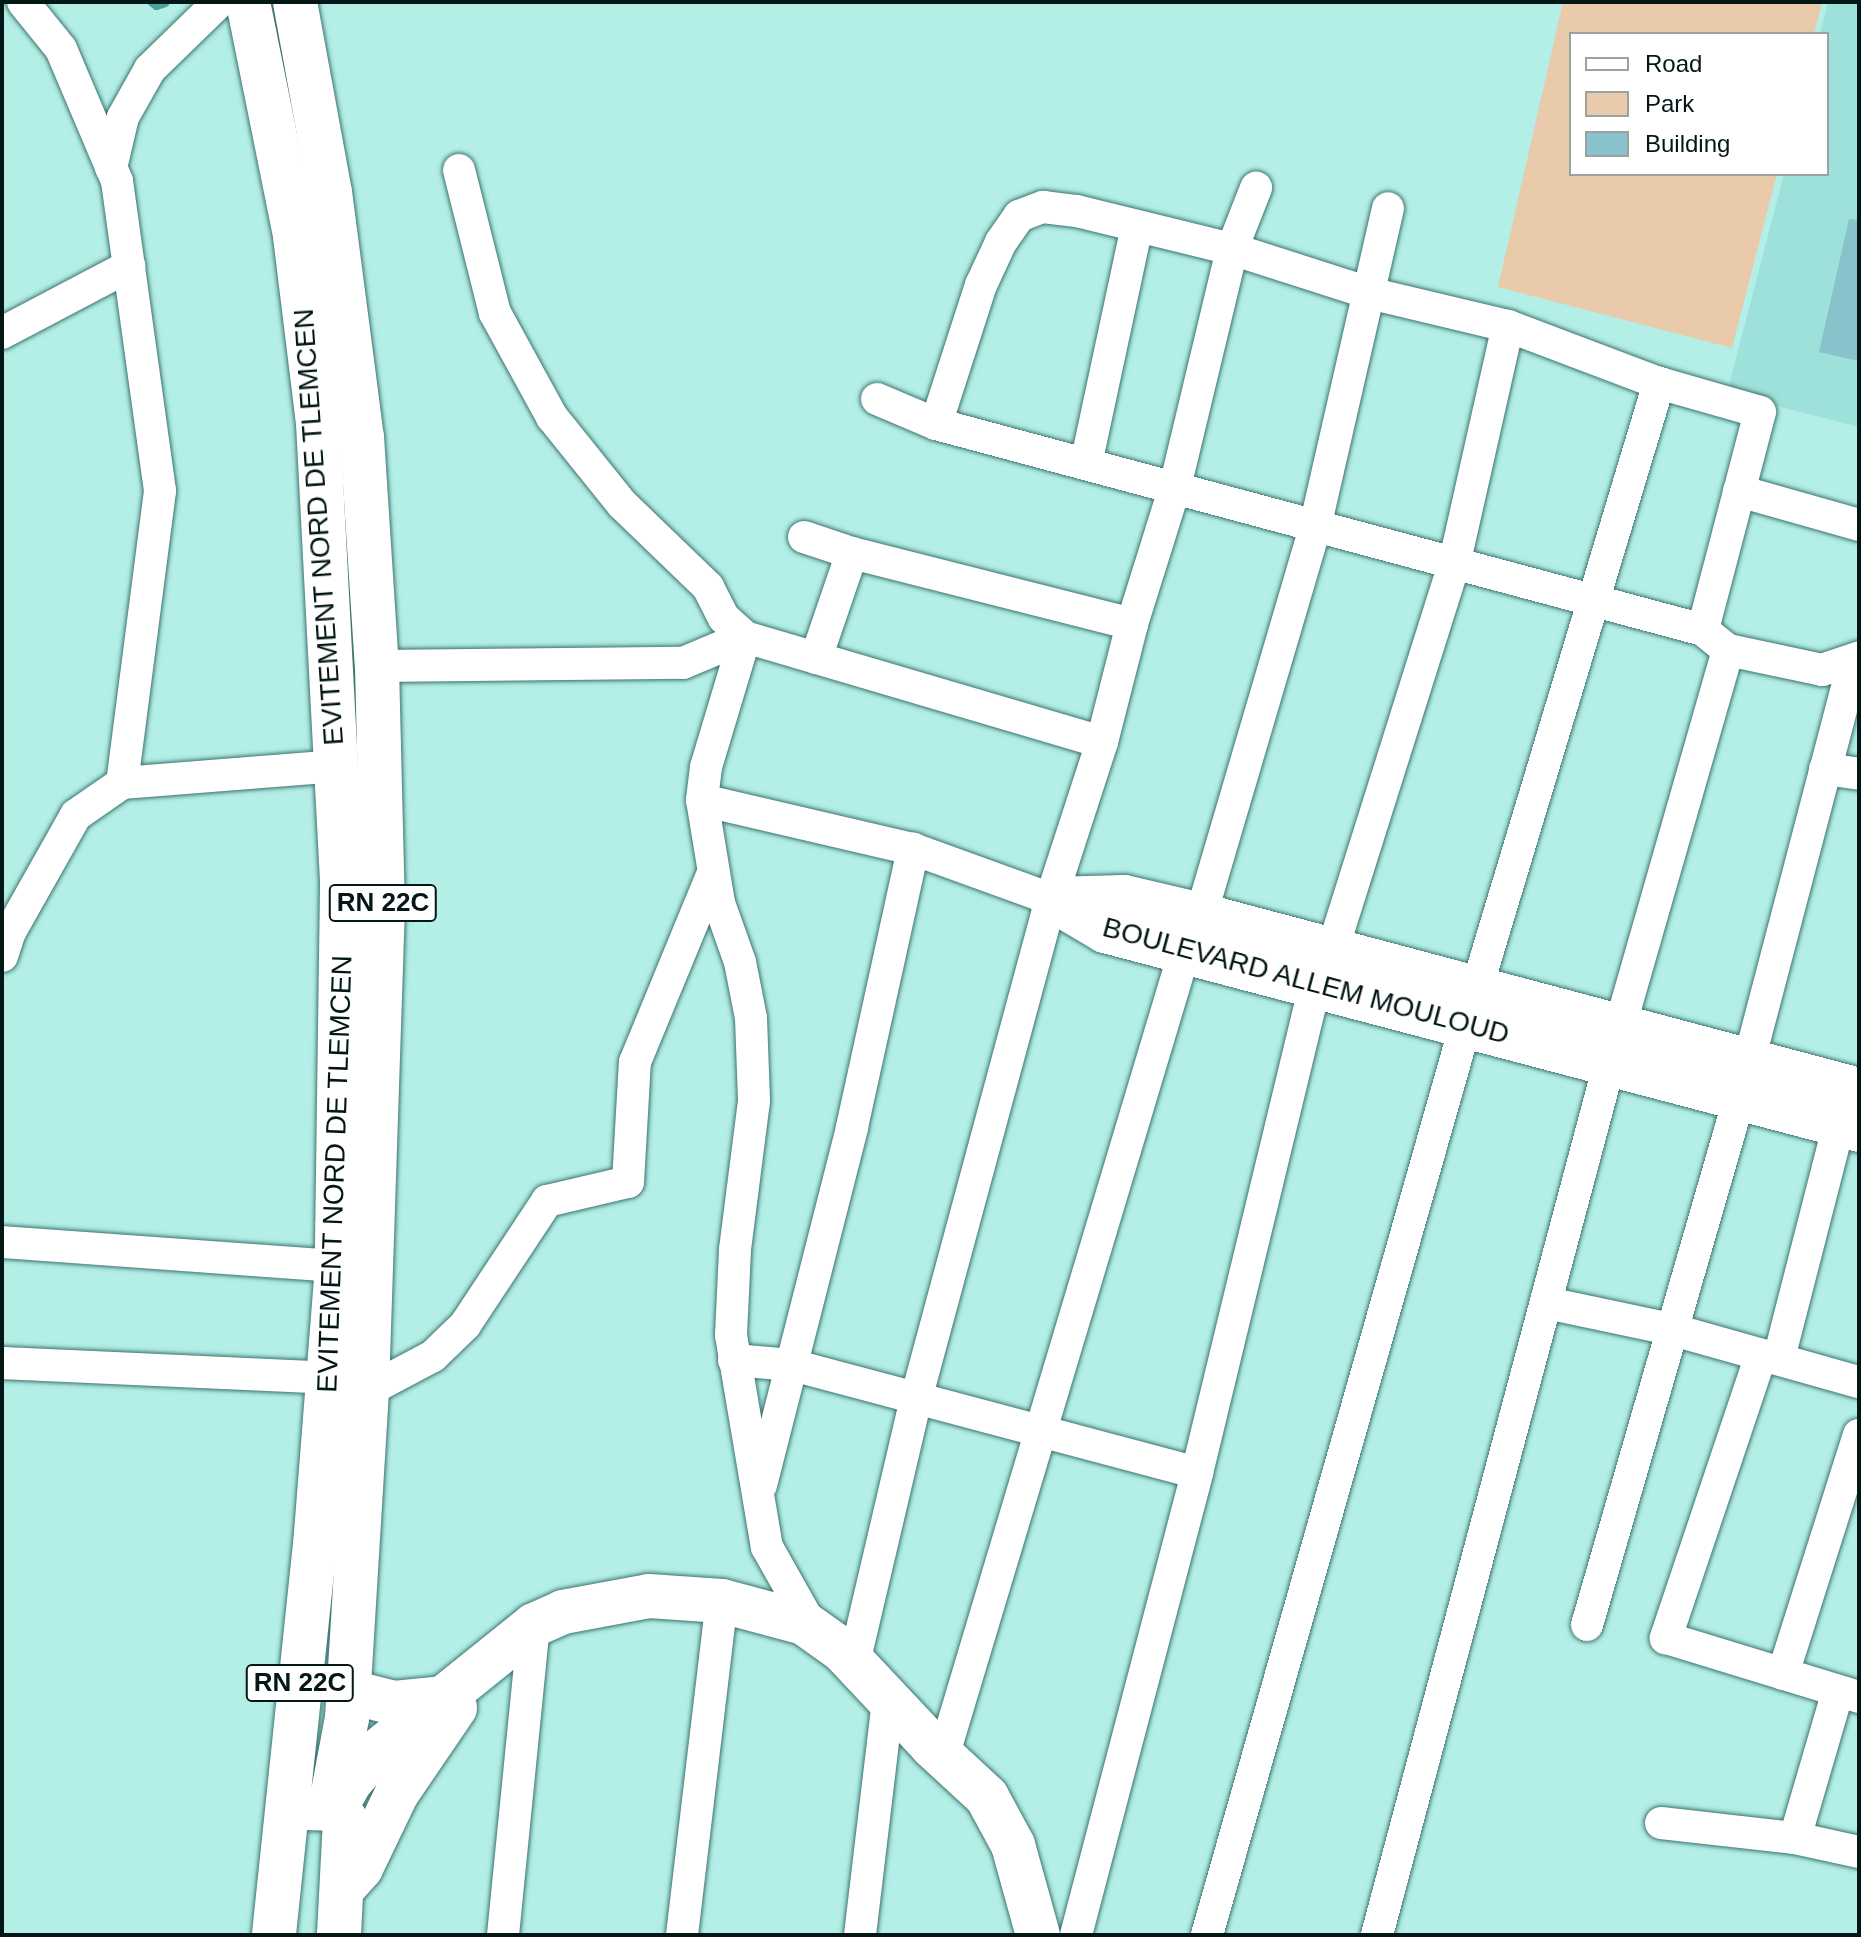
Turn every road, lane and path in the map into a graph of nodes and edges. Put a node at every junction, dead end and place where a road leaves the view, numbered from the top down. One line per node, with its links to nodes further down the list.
1 (23, 2): 5 (street)
2 (219, 2): 5 (street)
3 (248, 2): 36 (main road, EVITEMENT NORD DE TLEMCEN / RN 22C)
4 (295, 2): 33 (main road, EVITEMENT NORD DE TLEMCEN / RN 22C)
5 (111, 168): 11 (street)
6 (459, 170): 29 (street)
7 (1256, 188): 10 (street)
8 (1388, 208): 12 (street)
9 (1137, 226): 10 (street); 17 (street); 18 (street)
10 (1232, 249): 12 (street); 19 (street)
11 (129, 266): 14 (street); 39 (street)
12 (1369, 293): 13 (street); 22 (street)
13 (1508, 326): 15 (street); 25 (street)
14 (2, 333)
15 (1659, 383): 20 (street); 26 (street)
16 (877, 399): 17 (street)
17 (936, 424): 18 (street)
18 (1086, 464): 19 (street)
19 (1175, 487): 22 (street); 27 (street)
20 (1739, 491): 21 (street); 28 (street)
21 (1859, 525)
22 (1315, 527): 25 (street); 44 (street)
23 (804, 537): 24 (street)
24 (852, 553): 27 (street); 32 (street)
25 (1454, 565): 26 (street); 45 (street)
26 (1593, 601): 28 (street); 48 (street)
27 (1132, 624): 35 (street)
28 (1703, 630): 30 (street)
29 (745, 637): 32 (street); 33 (street); 40 (street)
30 (1728, 650): 31 (street); 49 (street)
31 (1859, 657)
32 (816, 658): 35 (street)
33 (377, 666): 61 (main road, EVITEMENT NORD DE TLEMCEN / RN 22C)
34 (1859, 669): 37 (street)
35 (1102, 742): 43 (street)
36 (337, 766): 39 (street); 53 (main road, EVITEMENT NORD DE TLEMCEN / RN 22C)
37 (1825, 769): 38 (street); 50 (street)
38 (1859, 774)
39 (122, 783): 46 (street)
40 (702, 800): 41 (street); 42 (street)
41 (913, 849): 43 (street); 59 (street)
42 (714, 871): 57 (street); 61 (street)
43 (1051, 899): 44 (main road, BOULEVARD ALLEM MOULOUD); 62 (street)
44 (1193, 932): 45 (main road, BOULEVARD ALLEM MOULOUD); 47 (main road, BOULEVARD ALLEM MOULOUD); 63 (street)
45 (1333, 948): 47 (street); 48 (main road, BOULEVARD ALLEM MOULOUD)
46 (2, 956)
47 (1314, 989): 48 (main road, BOULEVARD ALLEM MOULOUD); 65 (street)
48 (1472, 1008): 49 (main road, BOULEVARD ALLEM MOULOUD); 93 (street)
49 (1614, 1045): 50 (main road, BOULEVARD ALLEM MOULOUD); 54 (street)
50 (1744, 1079): 51 (main road, BOULEVARD ALLEM MOULOUD); 55 (street)
51 (1854, 1102): 56 (street)
52 (2, 1242): 53 (street)
53 (337, 1266): 61 (main road, EVITEMENT NORD DE TLEMCEN / RN 22C)
54 (1547, 1303): 55 (street); 94 (street)
55 (1670, 1329): 56 (street); 70 (street)
56 (1770, 1357): 60 (street); 74 (street)
57 (734, 1360): 59 (street); 66 (street)
58 (2, 1363): 61 (street)
59 (792, 1365): 62 (street); 66 (street)
60 (1859, 1382)
61 (348, 1384): 75 (main road, EVITEMENT NORD DE TLEMCEN / RN 22C); 81 (main road, EVITEMENT NORD DE TLEMCEN / RN 22C)
62 (916, 1399): 63 (street); 73 (street)
63 (1040, 1433): 65 (street); 79 (street)
64 (1859, 1435): 67 (street)
65 (1197, 1473): 92 (street)
66 (758, 1496): 71 (street)
67 (1848, 1512): 74 (street)
68 (722, 1601): 69 (main road); 71 (main road); 89 (street)
69 (534, 1625): 72 (main road); 88 (street)
70 (1587, 1625)
71 (813, 1629): 73 (main road)
72 (486, 1663): 77 (main road); 85 (main road)
73 (854, 1663): 78 (main road)
74 (1783, 1674): 76 (street)
75 (347, 1691): 77 (main road); 80 (main road, EVITEMENT NORD DE TLEMCEN / RN 22C)
76 (1849, 1694): 83 (street)
77 (443, 1698): 80 (main road)
78 (888, 1699): 79 (main road); 90 (street)
79 (943, 1757): 91 (main road)
80 (333, 1809): 81 (main road); 85 (main road)
81 (286, 1823): 86 (main road, EVITEMENT NORD DE TLEMCEN)
82 (1661, 1823): 83 (street)
83 (1795, 1838): 84 (street)
84 (1859, 1852)
85 (343, 1888): 87 (main road)
86 (272, 1925)
87 (339, 1935)
88 (503, 1935)
89 (682, 1935)
90 (860, 1935)
91 (1038, 1935)
92 (1076, 1935)
93 (1207, 1935)
94 (1377, 1935)

